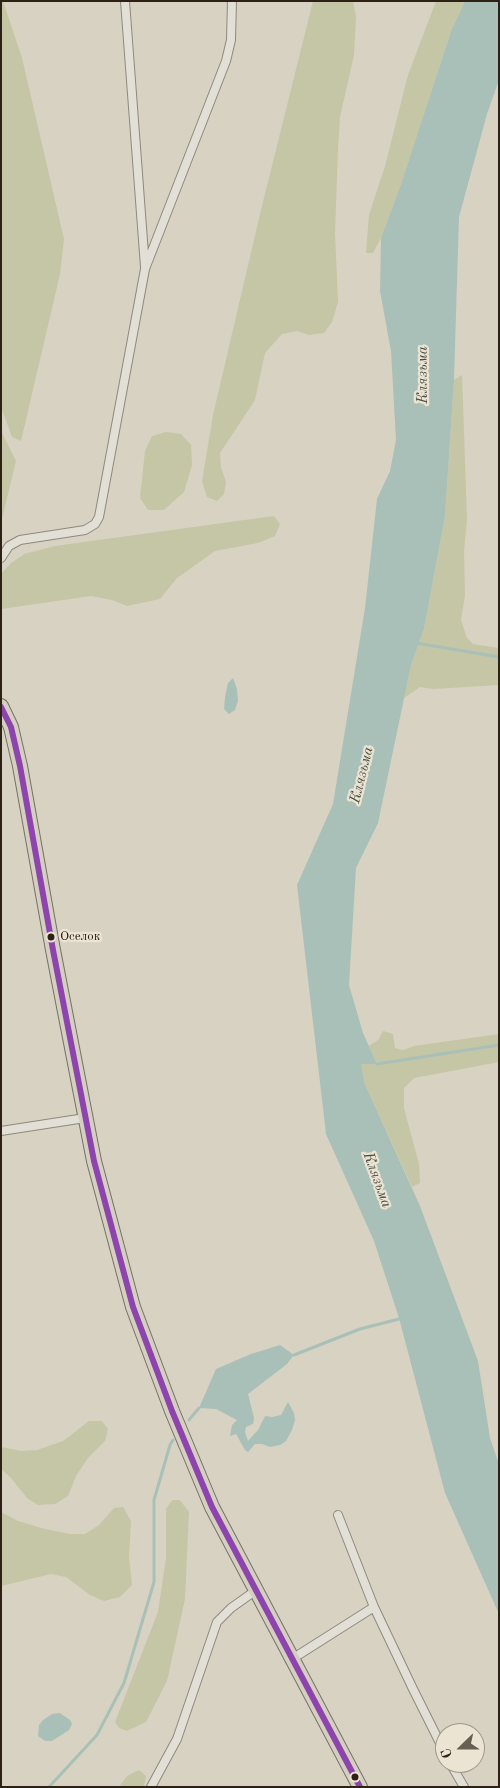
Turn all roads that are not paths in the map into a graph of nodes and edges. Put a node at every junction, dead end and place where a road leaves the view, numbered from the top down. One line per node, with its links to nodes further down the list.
1 (125, 1): 3 (street)
2 (232, 1): 3 (street)
3 (145, 269): 4 (street)
4 (1, 558)
5 (1, 706): 6 (highway)
6 (85, 1118): 7 (street); 9 (highway)
7 (1, 1131)
8 (338, 1515): 10 (street)
9 (255, 1591): 11 (highway); 14 (street)
10 (374, 1607): 11 (street); 12 (street)
11 (292, 1659): 15 (highway)
12 (435, 1733)
13 (456, 1773): 16 (street)
14 (151, 1787)
15 (360, 1787)
16 (464, 1787)

